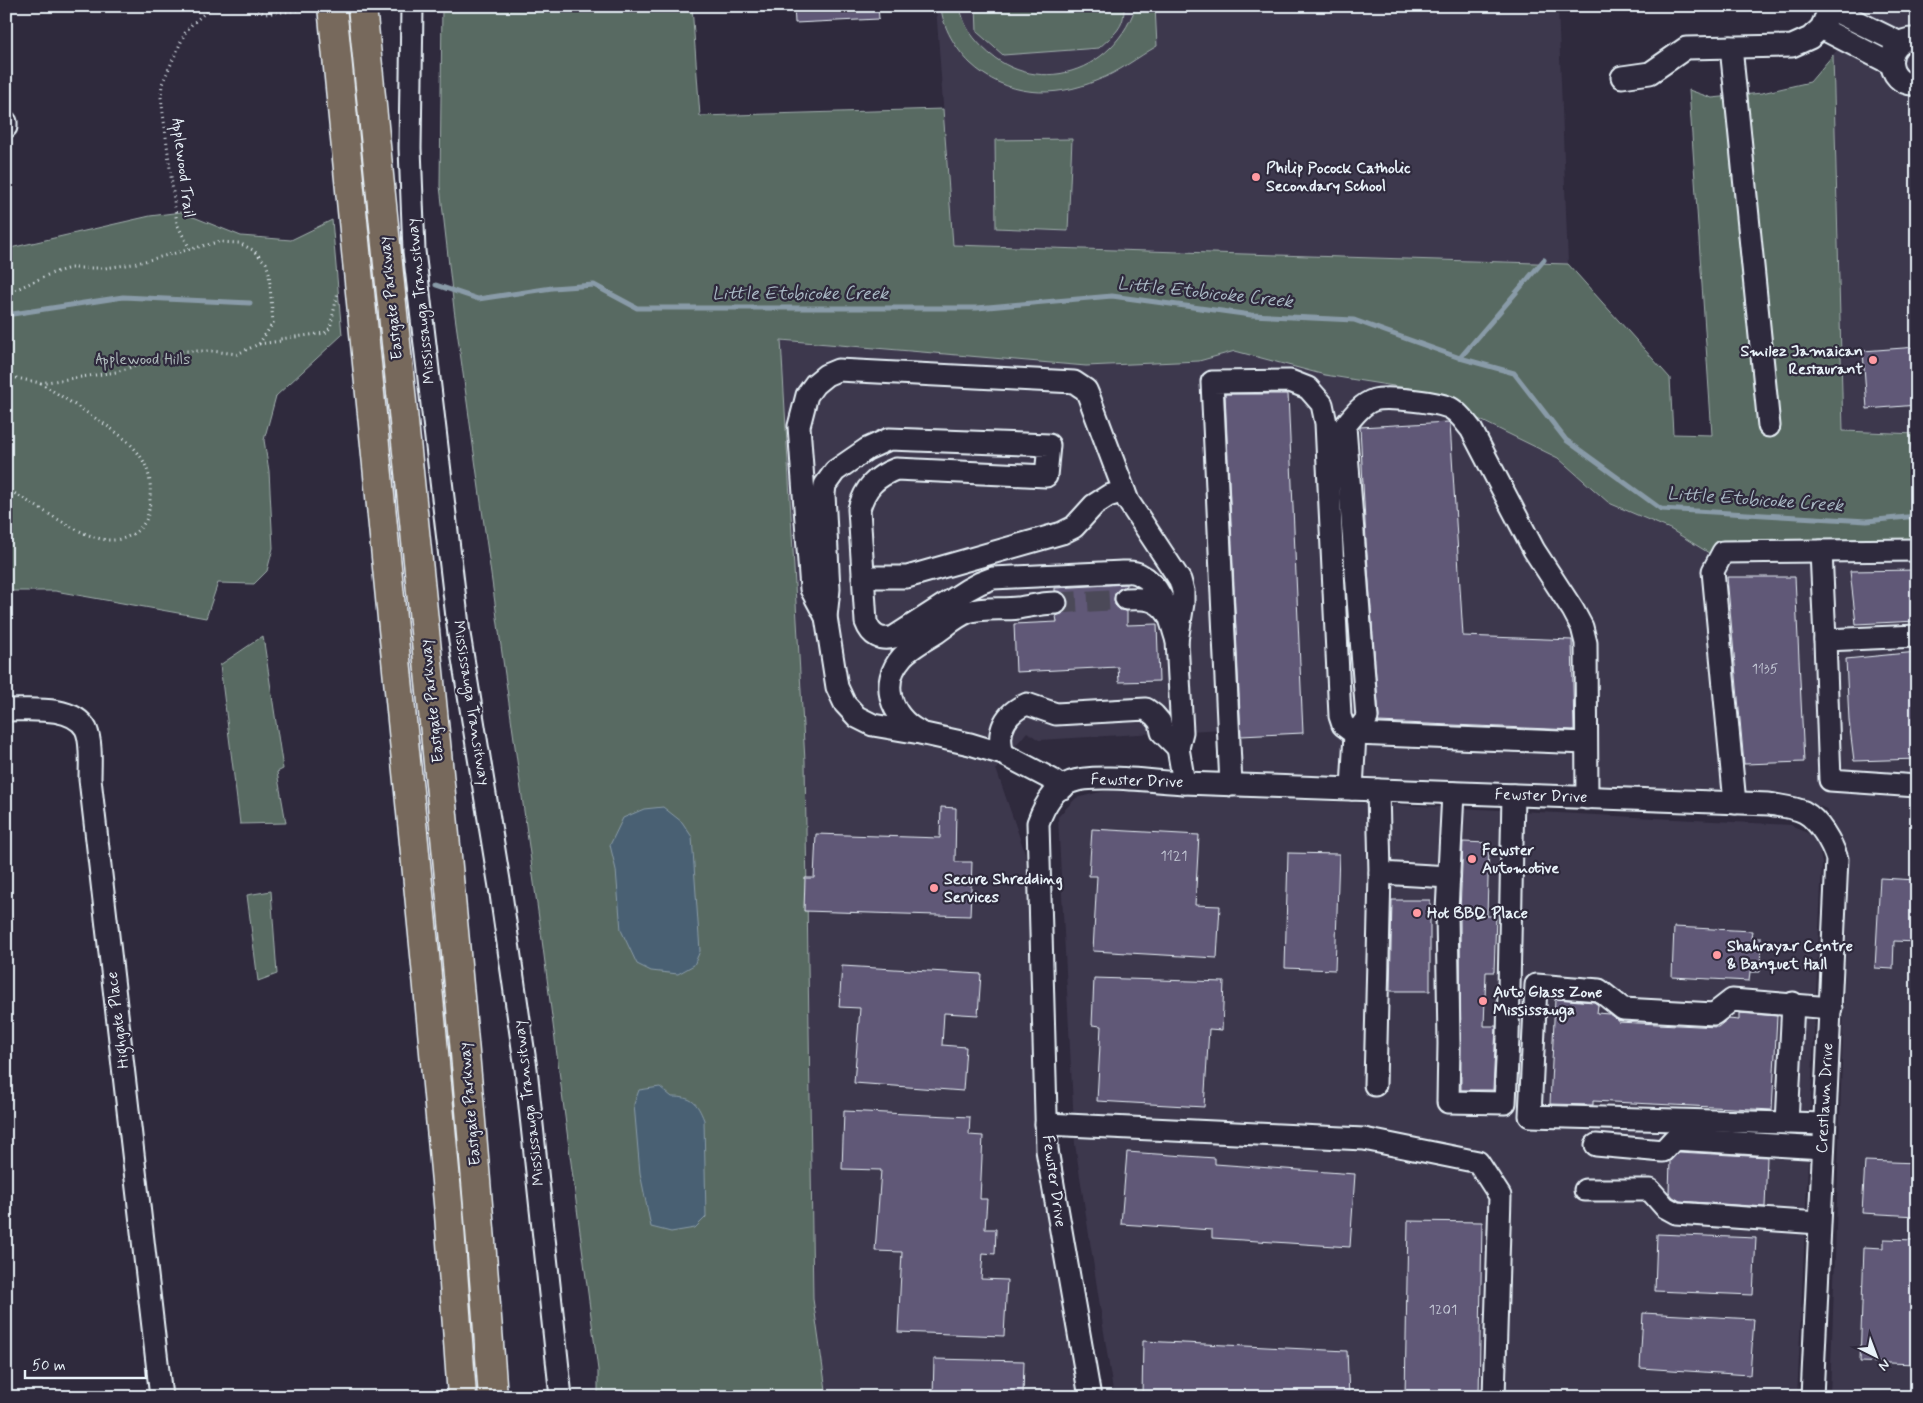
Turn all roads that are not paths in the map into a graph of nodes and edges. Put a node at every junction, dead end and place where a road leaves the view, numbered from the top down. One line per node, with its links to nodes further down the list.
1 (362, 6): 56 (main road, Eastgate Parkway)
2 (412, 6): 57 (street, Mississauga Transitway)
3 (322, 7): 55 (main road, Eastgate Parkway)
4 (1831, 8): 5 (street); 6 (street)
5 (1821, 28): 7 (street); 8 (street)
6 (1908, 41): 8 (street)
7 (1730, 47): 9 (street); 13 (street)
8 (1891, 64): 10 (street)
9 (1622, 77)
10 (1917, 84)
11 (6, 122): 12 (street)
12 (6, 127)
13 (1769, 426)
14 (1124, 491): 17 (street); 21 (street); 24 (street)
15 (1917, 550): 16 (street)
16 (1820, 551): 23 (street); 40 (street)
17 (863, 577): 18 (street); 21 (street)
18 (980, 583): 20 (street); 26 (street)
19 (1126, 599): 20 (street)
20 (1169, 615): 24 (street)
21 (826, 618): 26 (street)
22 (1917, 636): 23 (street)
23 (1826, 640): 33 (street)
24 (1177, 641): 29 (street)
25 (6, 710): 54 (street, Highgate Place)
26 (920, 733): 30 (street)
27 (1355, 734): 28 (street); 28 (street); 32 (street); 35 (street)
28 (1586, 743): 39 (street)
29 (1178, 748): 30 (street); 31 (street)
30 (1003, 754): 34 (street)
31 (1184, 783): 32 (street, Fewster Drive); 34 (street, Fewster Drive)
32 (1231, 785): 35 (street, Fewster Drive)
33 (1917, 786)
34 (1063, 788): 48 (street, Fewster Drive)
35 (1352, 789): 36 (street, Fewster Drive)
36 (1378, 790): 37 (street, Fewster Drive); 42 (street)
37 (1453, 793): 38 (street, Fewster Drive); 43 (street)
38 (1513, 795): 39 (street, Fewster Drive); 43 (street)
39 (1587, 798): 40 (street, Fewster Drive)
40 (1735, 803): 41 (street, Fewster Drive)
41 (1804, 812): 45 (street, Crestlawn Drive)
42 (1380, 873): 43 (street); 46 (street)
43 (1449, 877)
44 (1793, 1003): 45 (street); 47 (street); 47 (street)
45 (1831, 1008): 49 (street, Crestlawn Drive)
46 (1375, 1084)
47 (1787, 1123): 49 (street)
48 (1046, 1124): 58 (street, Fewster Drive); 59 (street)
49 (1824, 1124): 51 (street, Crestlawn Drive)
50 (1596, 1145): 51 (street)
51 (1823, 1148): 53 (street, Crestlawn Drive)
52 (1585, 1190): 53 (street)
53 (1819, 1222): 60 (street, Crestlawn Drive)
54 (161, 1397)
55 (462, 1397)
56 (494, 1397)
57 (561, 1397)
58 (1090, 1397)
59 (1494, 1397)
60 (1812, 1397)

